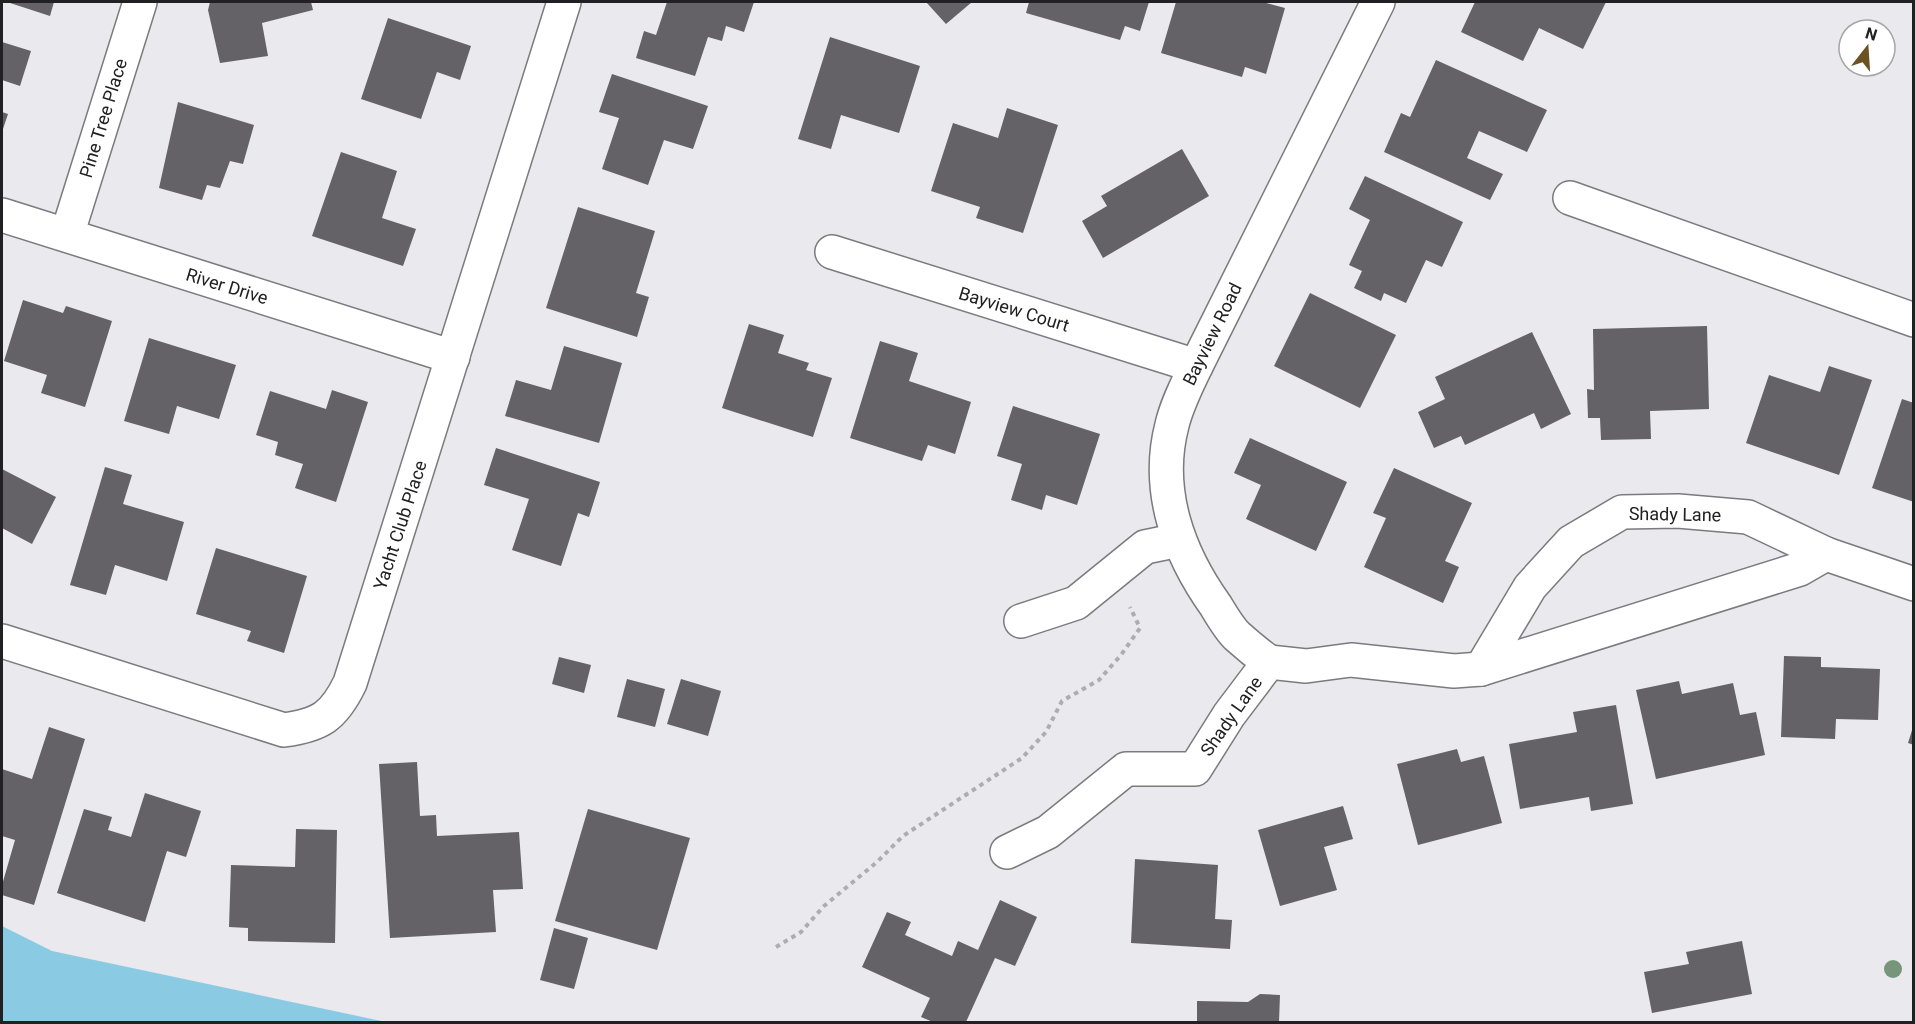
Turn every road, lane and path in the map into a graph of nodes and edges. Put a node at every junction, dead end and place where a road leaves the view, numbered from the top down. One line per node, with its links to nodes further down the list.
1 (140, 2): 6 (street, Pine Tree Place)
2 (564, 2): 9 (street, Yacht Club Place)
3 (1378, 2): 10 (street, Bayview Road)
4 (1570, 198): 8 (street)
5 (2, 215): 6 (street, River Drive)
6 (67, 235): 9 (street, River Drive)
7 (832, 252): 10 (street, Bayview Court)
8 (1914, 320)
9 (453, 357): 16 (street, Yacht Club Place)
10 (1196, 366): 11 (street, Bayview Road)
11 (1179, 540): 15 (street); 17 (street, Bayview Road)
12 (1826, 554): 13 (street, Shady Lane); 18 (street, Shady Lane); 18 (street, Shady Lane)
13 (1914, 584)
14 (1130, 607): 20 (path)
15 (1021, 621)
16 (2, 640)
17 (1269, 662): 18 (street, Shady Lane); 19 (street, Shady Lane)
18 (1481, 669)
19 (1007, 852)
20 (776, 947)

